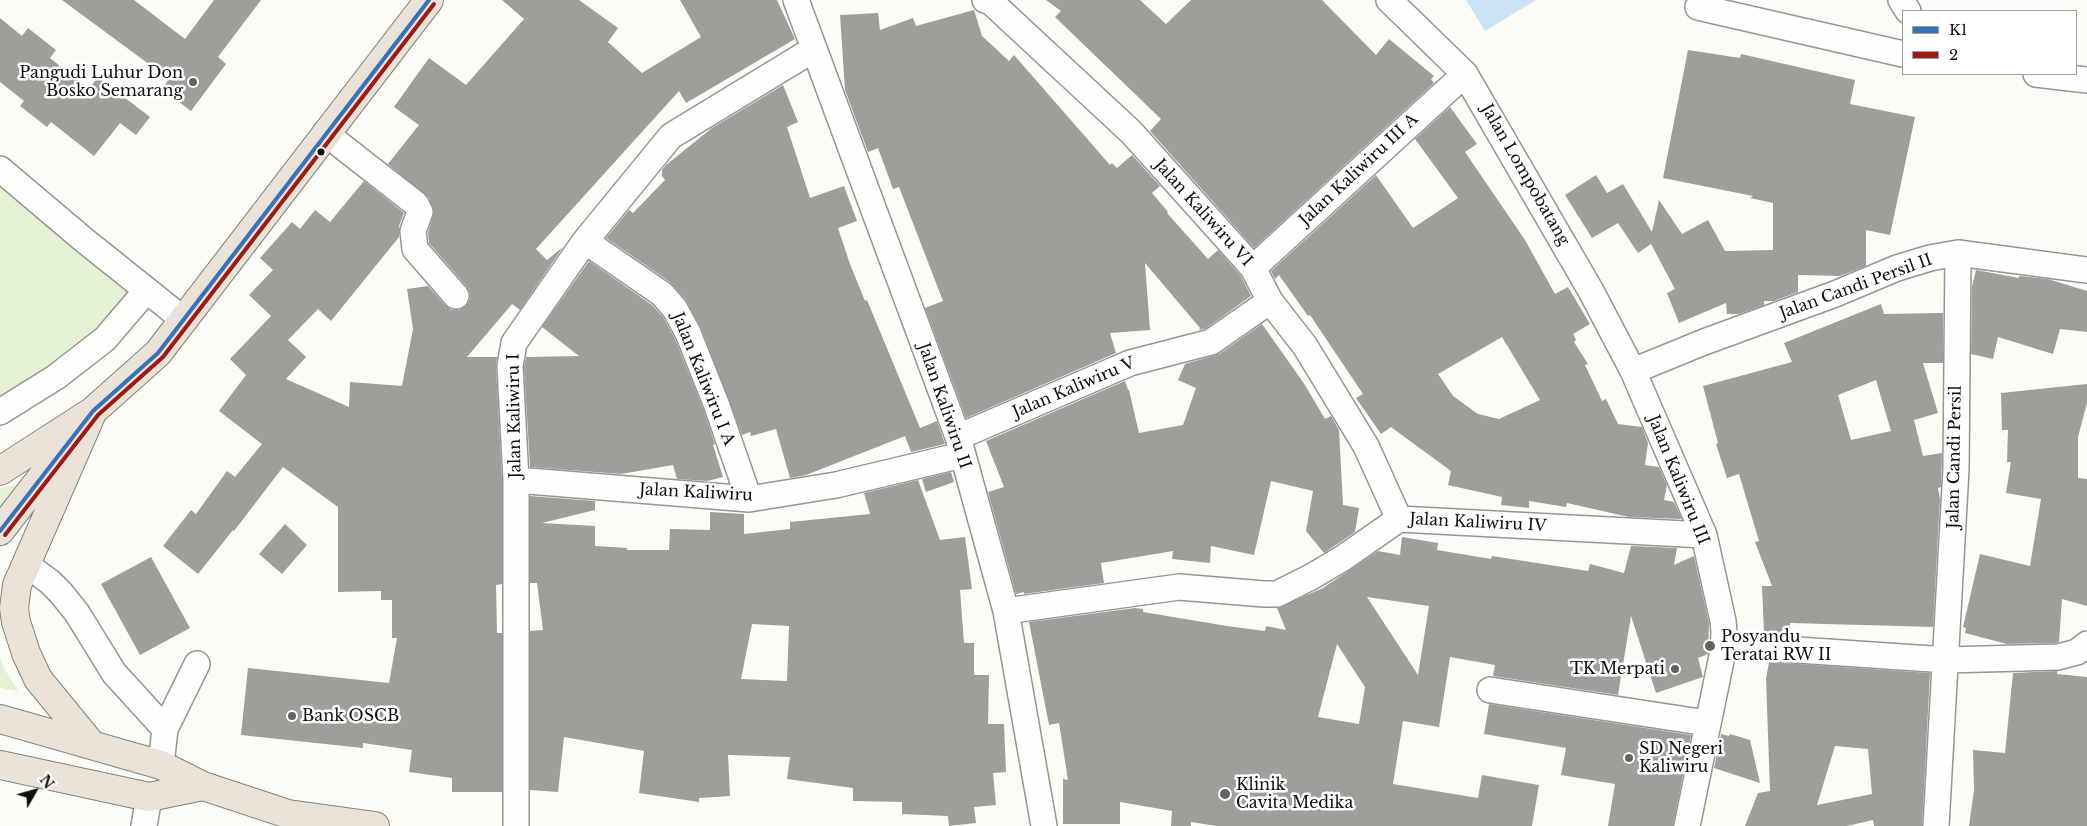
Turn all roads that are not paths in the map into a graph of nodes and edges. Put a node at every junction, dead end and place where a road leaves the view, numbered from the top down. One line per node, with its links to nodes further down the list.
1 (429, 0): 11 (highway)
2 (796, 0): 6 (street, Jalan Kaliwiru II)
3 (986, 0): 15 (street, Jalan Kaliwiru VI)
4 (1388, 0): 8 (street, Jalan Lompobatang)
5 (1698, 7): 7 (street)
6 (814, 50): 13 (street, Jalan Kaliwiru I); 24 (street, Jalan Kaliwiru II)
7 (1902, 54)
8 (1466, 74): 15 (street, Jalan Kaliwiru III A); 21 (street, Jalan Lompobatang)
9 (2044, 75): 10 (street)
10 (2087, 80)
11 (325, 133): 18 (street); 20 (highway)
12 (0, 169): 17 (street)
13 (585, 241): 26 (street, Jalan Kaliwiru I); 27 (street, Jalan Kaliwiru I A)
14 (1958, 253): 16 (street, Jalan Candi Persil II); 21 (street, Jalan Candi Persil II); 35 (street, Jalan Candi Persil)
15 (1252, 268): 19 (street, Jalan Kaliwiru VI)
16 (2087, 270)
17 (146, 291): 20 (street); 23 (street)
18 (456, 296)
19 (1270, 301): 24 (street, Jalan Kaliwiru V); 28 (street, Jalan Kaliwiru VI)
20 (184, 320): 22 (highway)
21 (1633, 371): 30 (street, Jalan Kaliwiru III)
22 (93, 411): 25 (highway); 29 (highway); 31 (highway)
23 (0, 412)
24 (960, 446): 27 (street, Jalan Kaliwiru); 32 (street, Jalan Kaliwiru II)
25 (0, 472)
26 (516, 480): 27 (street, Jalan Kaliwiru); 49 (street, Jalan Kaliwiru I)
27 (749, 499)
28 (1399, 519): 30 (street, Jalan Kaliwiru IV); 32 (street, Jalan Kaliwiru IV)
29 (0, 531)
30 (1704, 535): 34 (street, Jalan Kaliwiru III)
31 (27, 565): 40 (street); 41 (highway)
32 (1006, 611): 50 (street, Jalan Kaliwiru II)
33 (2087, 644): 35 (street)
34 (1723, 645): 35 (street); 39 (street, Jalan Kaliwiru III)
35 (1947, 660): 52 (street, Jalan Candi Persil)
36 (197, 664): 40 (street)
37 (1490, 690): 39 (street)
38 (0, 719): 41 (highway)
39 (1707, 723): 51 (street, Jalan Kaliwiru III)
40 (165, 729): 43 (street)
41 (92, 745): 43 (highway)
42 (0, 765): 45 (highway)
43 (161, 765): 44 (highway)
44 (203, 786): 45 (highway); 46 (highway)
45 (149, 797): 47 (street)
46 (288, 820): 48 (highway)
47 (144, 826)
48 (374, 826)
49 (516, 826)
50 (1044, 826)
51 (1687, 826)
52 (1936, 826)

